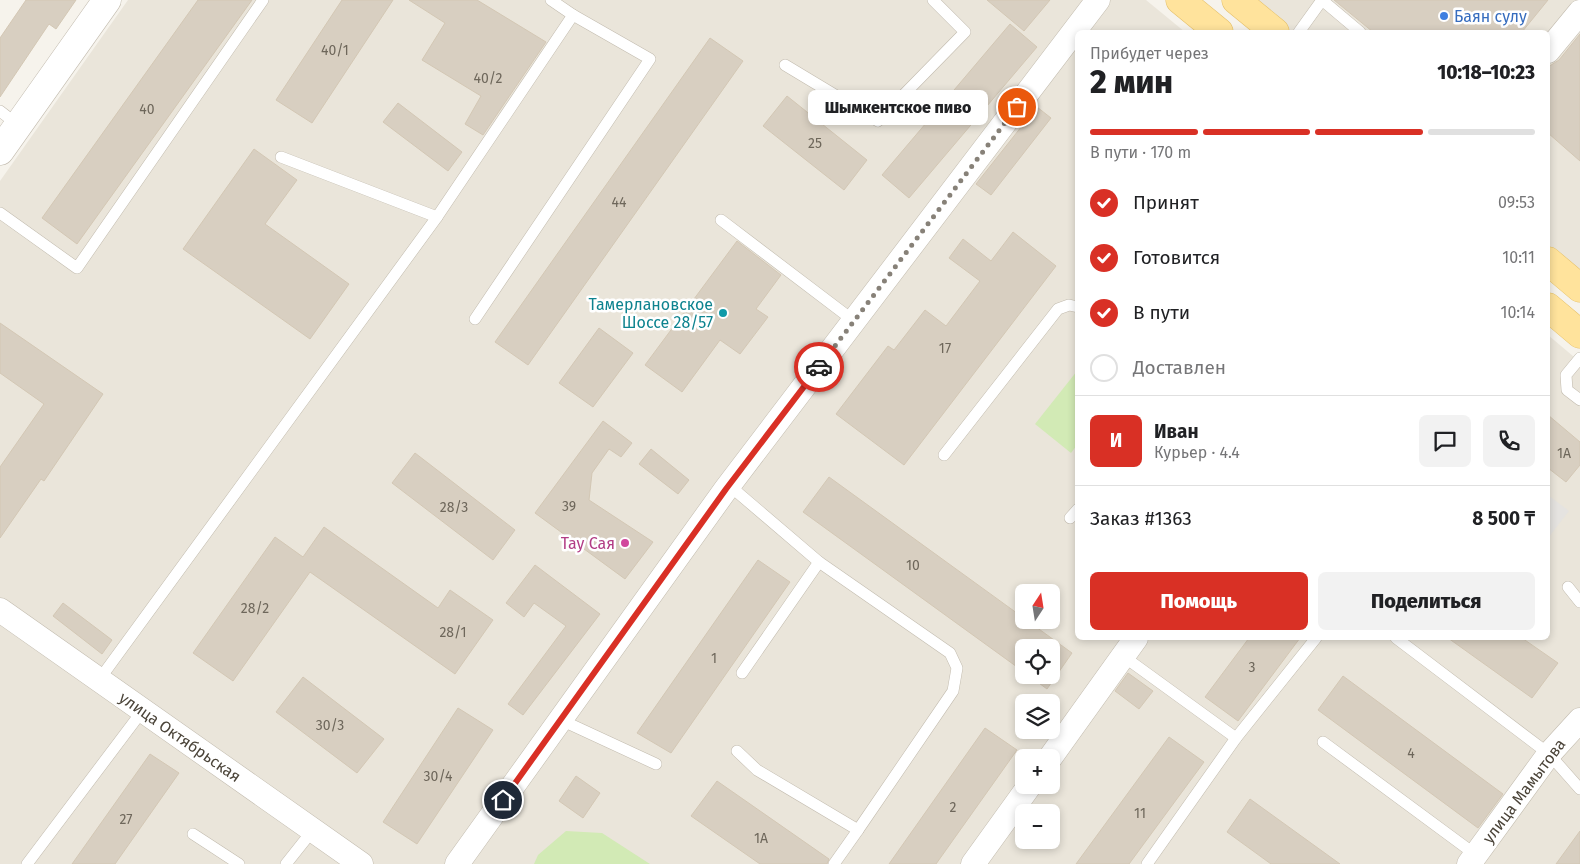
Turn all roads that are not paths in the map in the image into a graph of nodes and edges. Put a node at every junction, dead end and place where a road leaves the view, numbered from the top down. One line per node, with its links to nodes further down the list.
1 (107, 0): 19 (street)
2 (263, 0): 22 (lane)
3 (550, 0): 10 (lane)
4 (933, 0): 18 (lane)
5 (1098, 0): 12 (street)
6 (1180, 0): 13 (main road)
7 (1236, 0): 14 (main road)
8 (1322, 0): 15 (lane); 16 (lane)
9 (1580, 12): 17 (street)
10 (573, 15): 23 (lane); 29 (lane)
11 (1075, 30): 30 (street)
12 (1075, 30)
13 (1217, 30)
14 (1273, 30)
15 (1300, 30)
16 (1358, 30)
17 (1550, 49)
18 (785, 65)
19 (9, 118): 20 (street)
20 (0, 150)
21 (281, 157): 23 (lane)
22 (0, 213)
23 (437, 217): 44 (lane)
24 (721, 220): 30 (lane)
25 (1550, 263): 26 (main road)
26 (1580, 288)
27 (1075, 306): 34 (lane)
28 (1550, 309): 31 (main road)
29 (475, 319)
30 (854, 321): 35 (street)
31 (1580, 334)
32 (1580, 358): 33 (lane)
33 (1580, 400)
34 (944, 455)
35 (726, 489): 36 (lane); 46 (street)
36 (819, 562): 43 (lane); 57 (lane)
37 (1568, 587): 38 (lane)
38 (1580, 602)
39 (0, 610): 44 (street, улица Октябрьская)
40 (1314, 640): 48 (lane)
41 (1399, 640): 52 (lane)
42 (1130, 647): 48 (lane); 50 (street)
43 (742, 673)
44 (99, 680): 45 (street, улица Октябрьская)
45 (142, 710): 56 (street, улица Октябрьская); 60 (lane)
46 (561, 720): 53 (lane); 64 (street)
47 (1580, 720): 52 (street, улица Мамытова)
48 (1236, 738): 67 (lane)
49 (1323, 742): 59 (lane)
50 (1056, 749)
51 (738, 751): 57 (lane)
52 (1549, 754): 54 (lane); 59 (street, улица Мамытова)
53 (656, 764)
54 (1580, 789)
55 (1024, 794): 66 (street)
56 (312, 830): 62 (lane); 63 (street, улица Октябрьская)
57 (858, 830): 65 (lane)
58 (193, 834): 61 (lane)
59 (1472, 859)
60 (27, 864)
61 (239, 864)
62 (286, 864)
63 (360, 864)
64 (457, 864)
65 (834, 864)
66 (973, 864)
67 (1147, 864)

